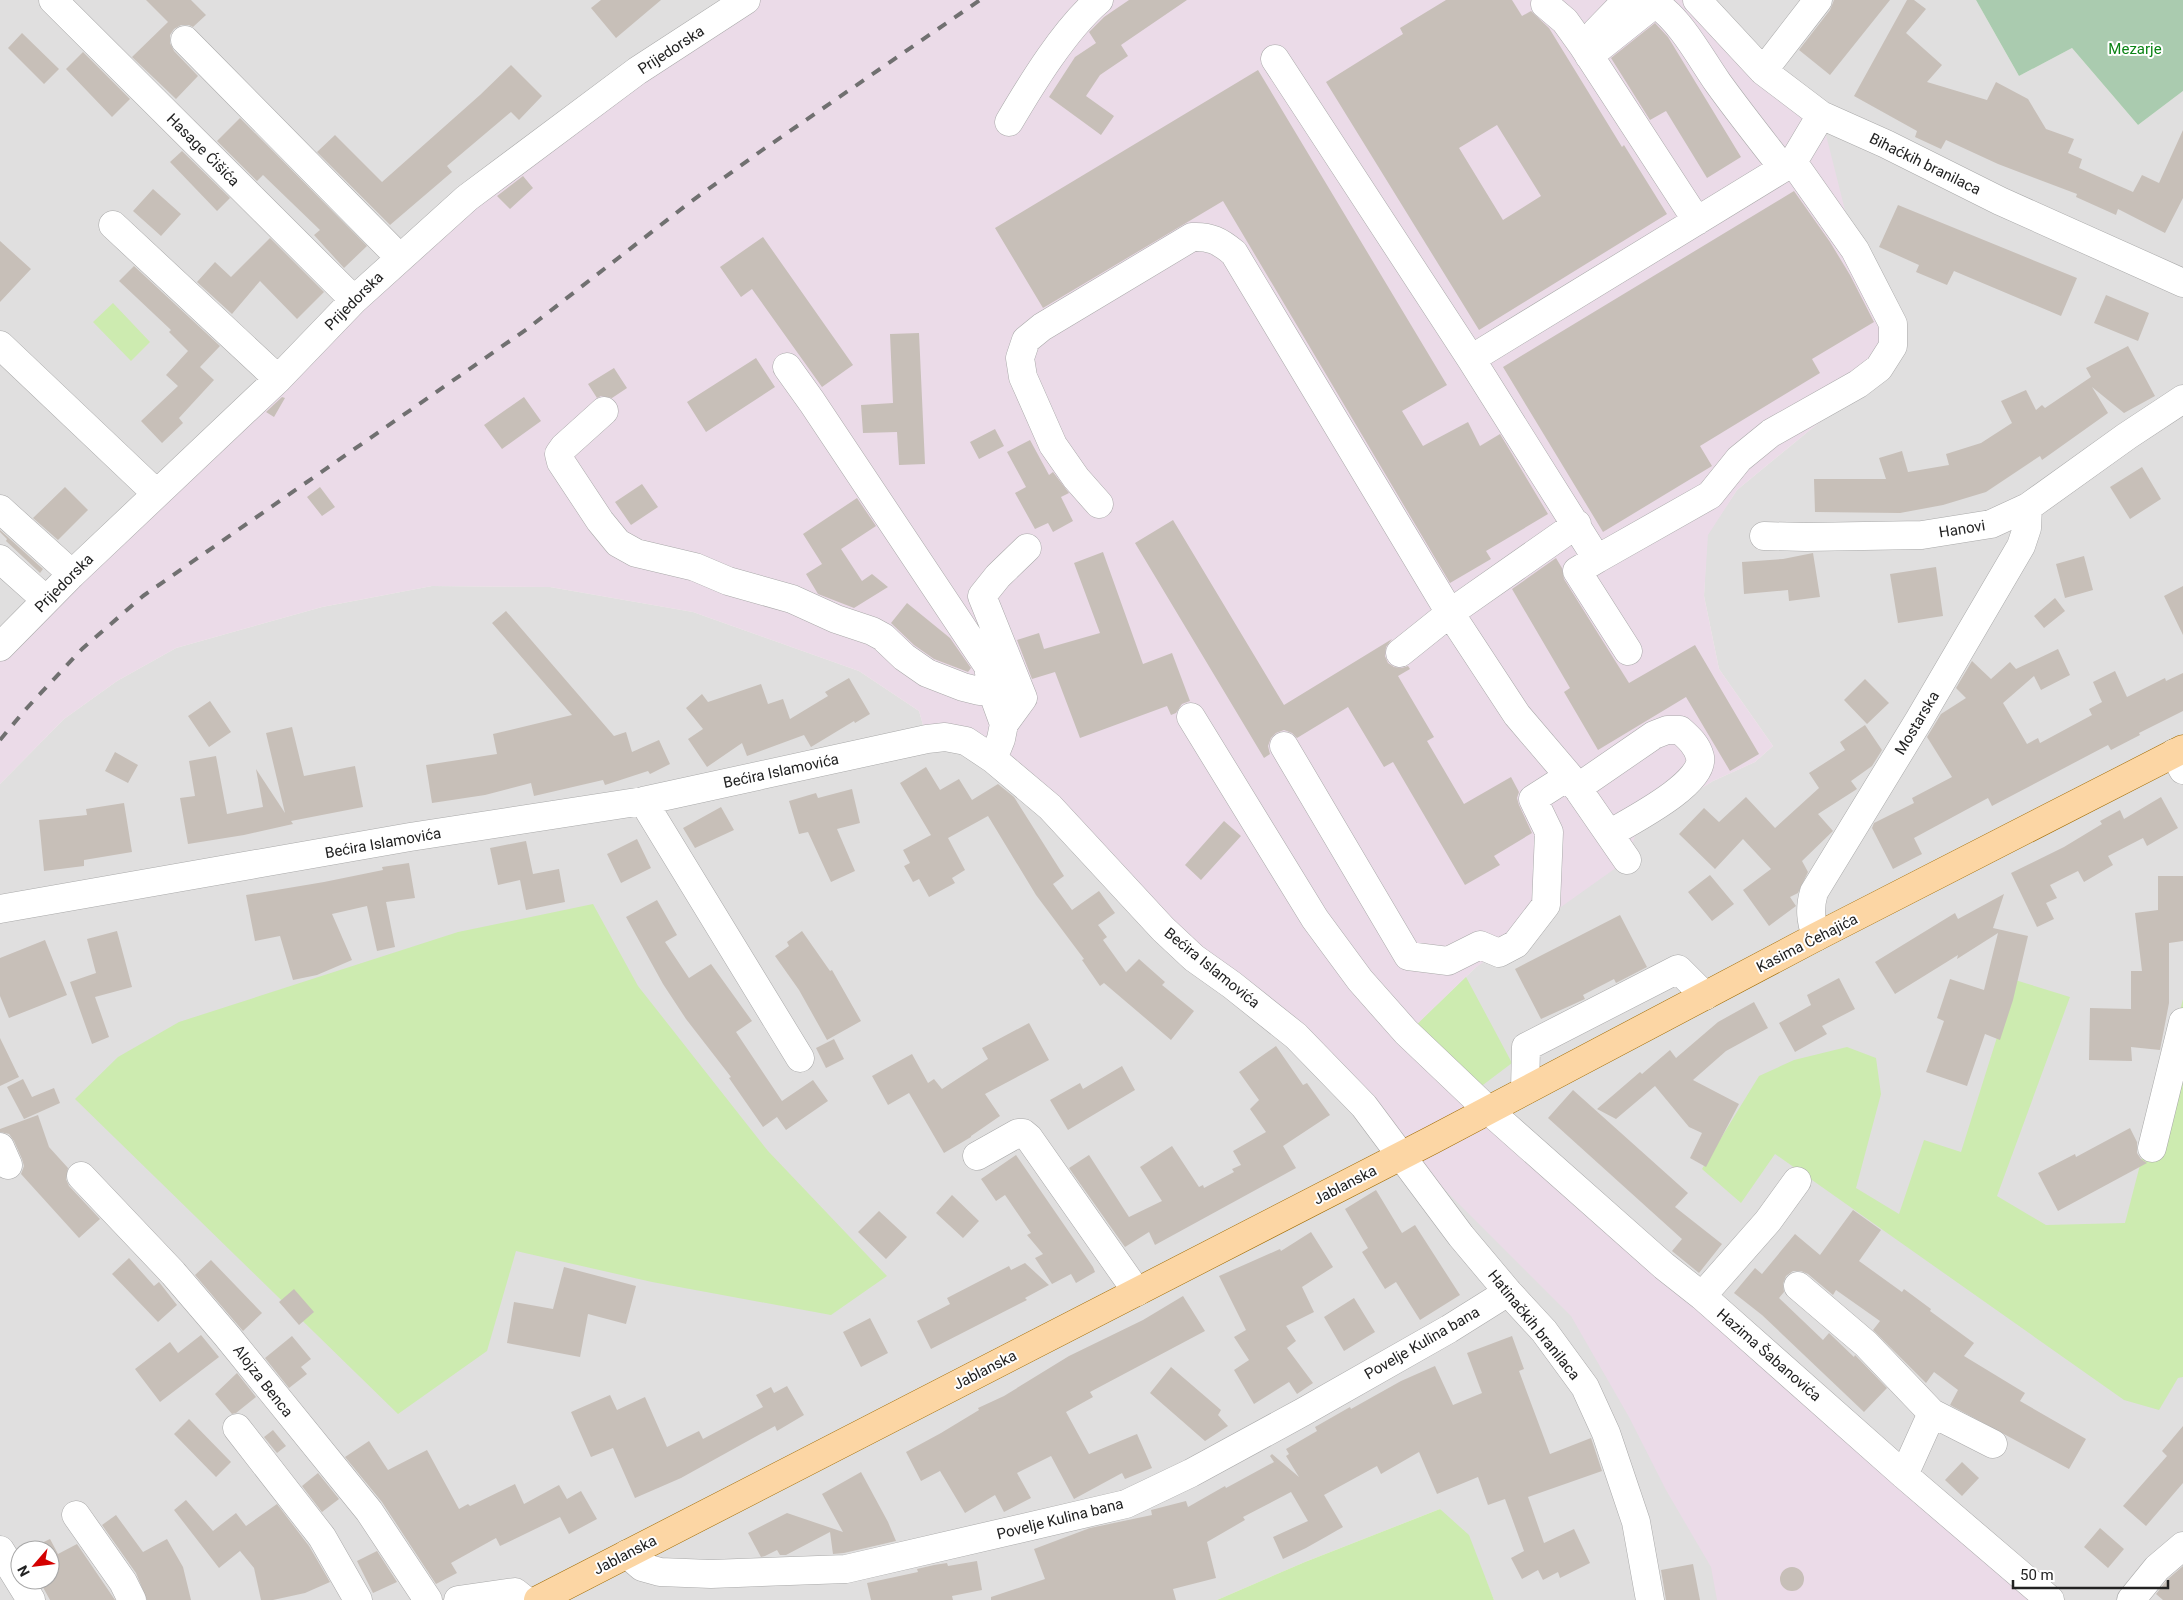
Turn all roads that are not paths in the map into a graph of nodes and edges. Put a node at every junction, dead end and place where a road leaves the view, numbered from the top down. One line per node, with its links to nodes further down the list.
1 (53, 0): 20 (street, Hasage Ćišića)
2 (1099, 0): 14 (street)
3 (1626, 0): 10 (street)
4 (1818, 0): 12 (street)
5 (1699, 3): 8 (street); 12 (street, Bihaćkih branilaca)
6 (730, 4): 18 (street, Prijedorska)
7 (1545, 4): 10 (street)
8 (1678, 26): 10 (street); 15 (street)
9 (186, 40): 18 (street)
10 (1586, 51): 16 (street)
11 (1275, 60): 22 (street)
12 (1763, 71): 13 (street, Bihaćkih branilaca)
13 (1821, 115): 15 (street); 19 (street, Bihaćkih branilaca)
14 (1008, 122)
15 (1788, 165): 16 (street); 35 (street)
16 (1697, 221): 22 (street)
17 (113, 225): 24 (street)
18 (399, 257): 20 (street, Prijedorska)
19 (2183, 284)
20 (354, 300): 24 (street, Prijedorska)
21 (0, 345): 27 (street)
22 (1471, 359): 31 (street)
23 (787, 367): 42 (street)
24 (278, 379): 27 (street, Prijedorska)
25 (2183, 399): 29 (street, Hanovi)
26 (604, 411): 42 (street)
27 (156, 493): 36 (street, Prijedorska)
28 (1099, 504): 38 (street)
29 (2028, 507): 32 (street, Hanovi); 53 (street, Mostarska)
30 (0, 509): 36 (street)
31 (1577, 524): 35 (street); 38 (street)
32 (1764, 536)
33 (1027, 548): 44 (street)
34 (0, 559): 37 (street)
35 (1597, 559): 40 (street)
36 (72, 574): 37 (street, Prijedorska)
37 (46, 600): 39 (street, Prijedorska)
38 (1450, 613): 41 (street); 48 (street)
39 (0, 647)
40 (1628, 651)
41 (1400, 652)
42 (992, 690): 44 (street)
43 (1191, 717): 58 (street, Hazima Šabanovića)
44 (1004, 724): 47 (street)
45 (1284, 746): 48 (street)
46 (2180, 757): 53 (main road, Kasima Ćehajića)
47 (993, 759): 49 (street, Bećira Islamovića); 62 (street, Bećira Islamovića)
48 (1573, 782): 50 (street); 50 (street)
49 (643, 801): 52 (street, Bećira Islamovića); 56 (street)
50 (1610, 834): 51 (street)
51 (1627, 860)
52 (0, 909)
53 (1816, 937): 54 (main road, Kasima Ćehajića)
54 (1705, 996): 57 (main road, Kasima Ćehajića); 57 (street)
55 (2183, 1022): 60 (street)
56 (800, 1058)
57 (1525, 1090): 58 (main road, Kasima Ćehajića)
58 (1488, 1110): 59 (main road, Kasima Ćehajića); 68 (street, Hazima Šabanovića)
59 (1432, 1140): 62 (main road, Jablanska)
60 (2152, 1148)
61 (976, 1156): 66 (street)
62 (1401, 1156): 66 (main road, Jablanska); 67 (street, Hatinačkih branilaca)
63 (81, 1176): 80 (street, Alojza Benca)
64 (1797, 1181): 68 (street)
65 (1798, 1286): 69 (street)
66 (1137, 1292): 76 (main road, Jablanska)
67 (1508, 1292): 76 (street, Povelje Kulina bana); 84 (street, Hatinačkih branilaca)
68 (1702, 1296): 72 (street, Hazima Šabanovića)
69 (1932, 1413): 71 (street); 72 (street)
70 (237, 1428): 79 (street)
71 (1993, 1444)
72 (1904, 1474): 85 (street, Hazima Šabanovića)
73 (76, 1515): 78 (street)
74 (2183, 1546): 86 (street)
75 (0, 1550): 77 (street)
76 (627, 1554): 83 (main road, Jablanska)
77 (32, 1600)
78 (132, 1600)
79 (358, 1600)
80 (428, 1600)
81 (458, 1600): 82 (street)
82 (525, 1600)
83 (538, 1600)
84 (1650, 1600)
85 (2050, 1600)
86 (2131, 1600)

